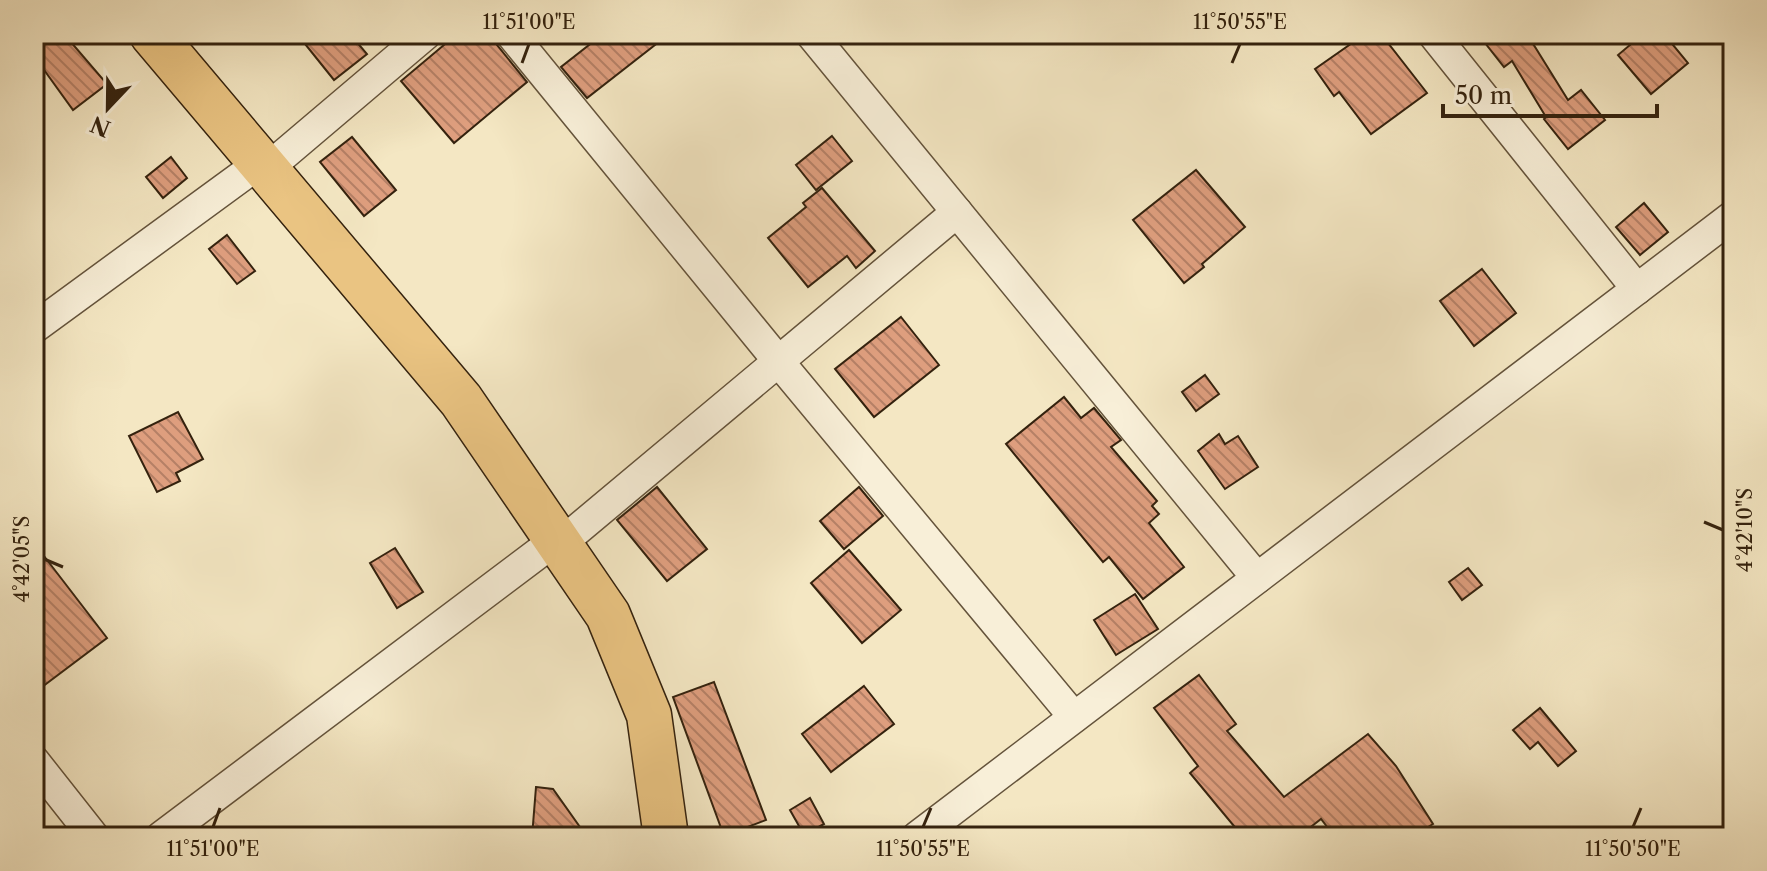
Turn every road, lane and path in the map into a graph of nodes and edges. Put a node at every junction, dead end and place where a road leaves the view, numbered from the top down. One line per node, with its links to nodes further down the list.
1 (152, 34): 6 (highway)
2 (426, 34): 6 (street)
3 (511, 34): 11 (street)
4 (811, 34): 7 (street)
5 (1433, 34): 9 (street)
6 (264, 165): 10 (street); 12 (highway)
7 (957, 212): 11 (street); 13 (street)
8 (1733, 216): 9 (street)
9 (1637, 289): 13 (street)
10 (34, 328)
11 (779, 362): 12 (street); 14 (street)
12 (558, 541): 17 (street); 18 (highway)
13 (1257, 578): 14 (street)
14 (1074, 717): 19 (street)
15 (34, 761): 16 (street)
16 (94, 837)
17 (161, 837)
18 (666, 837)
19 (917, 837)

